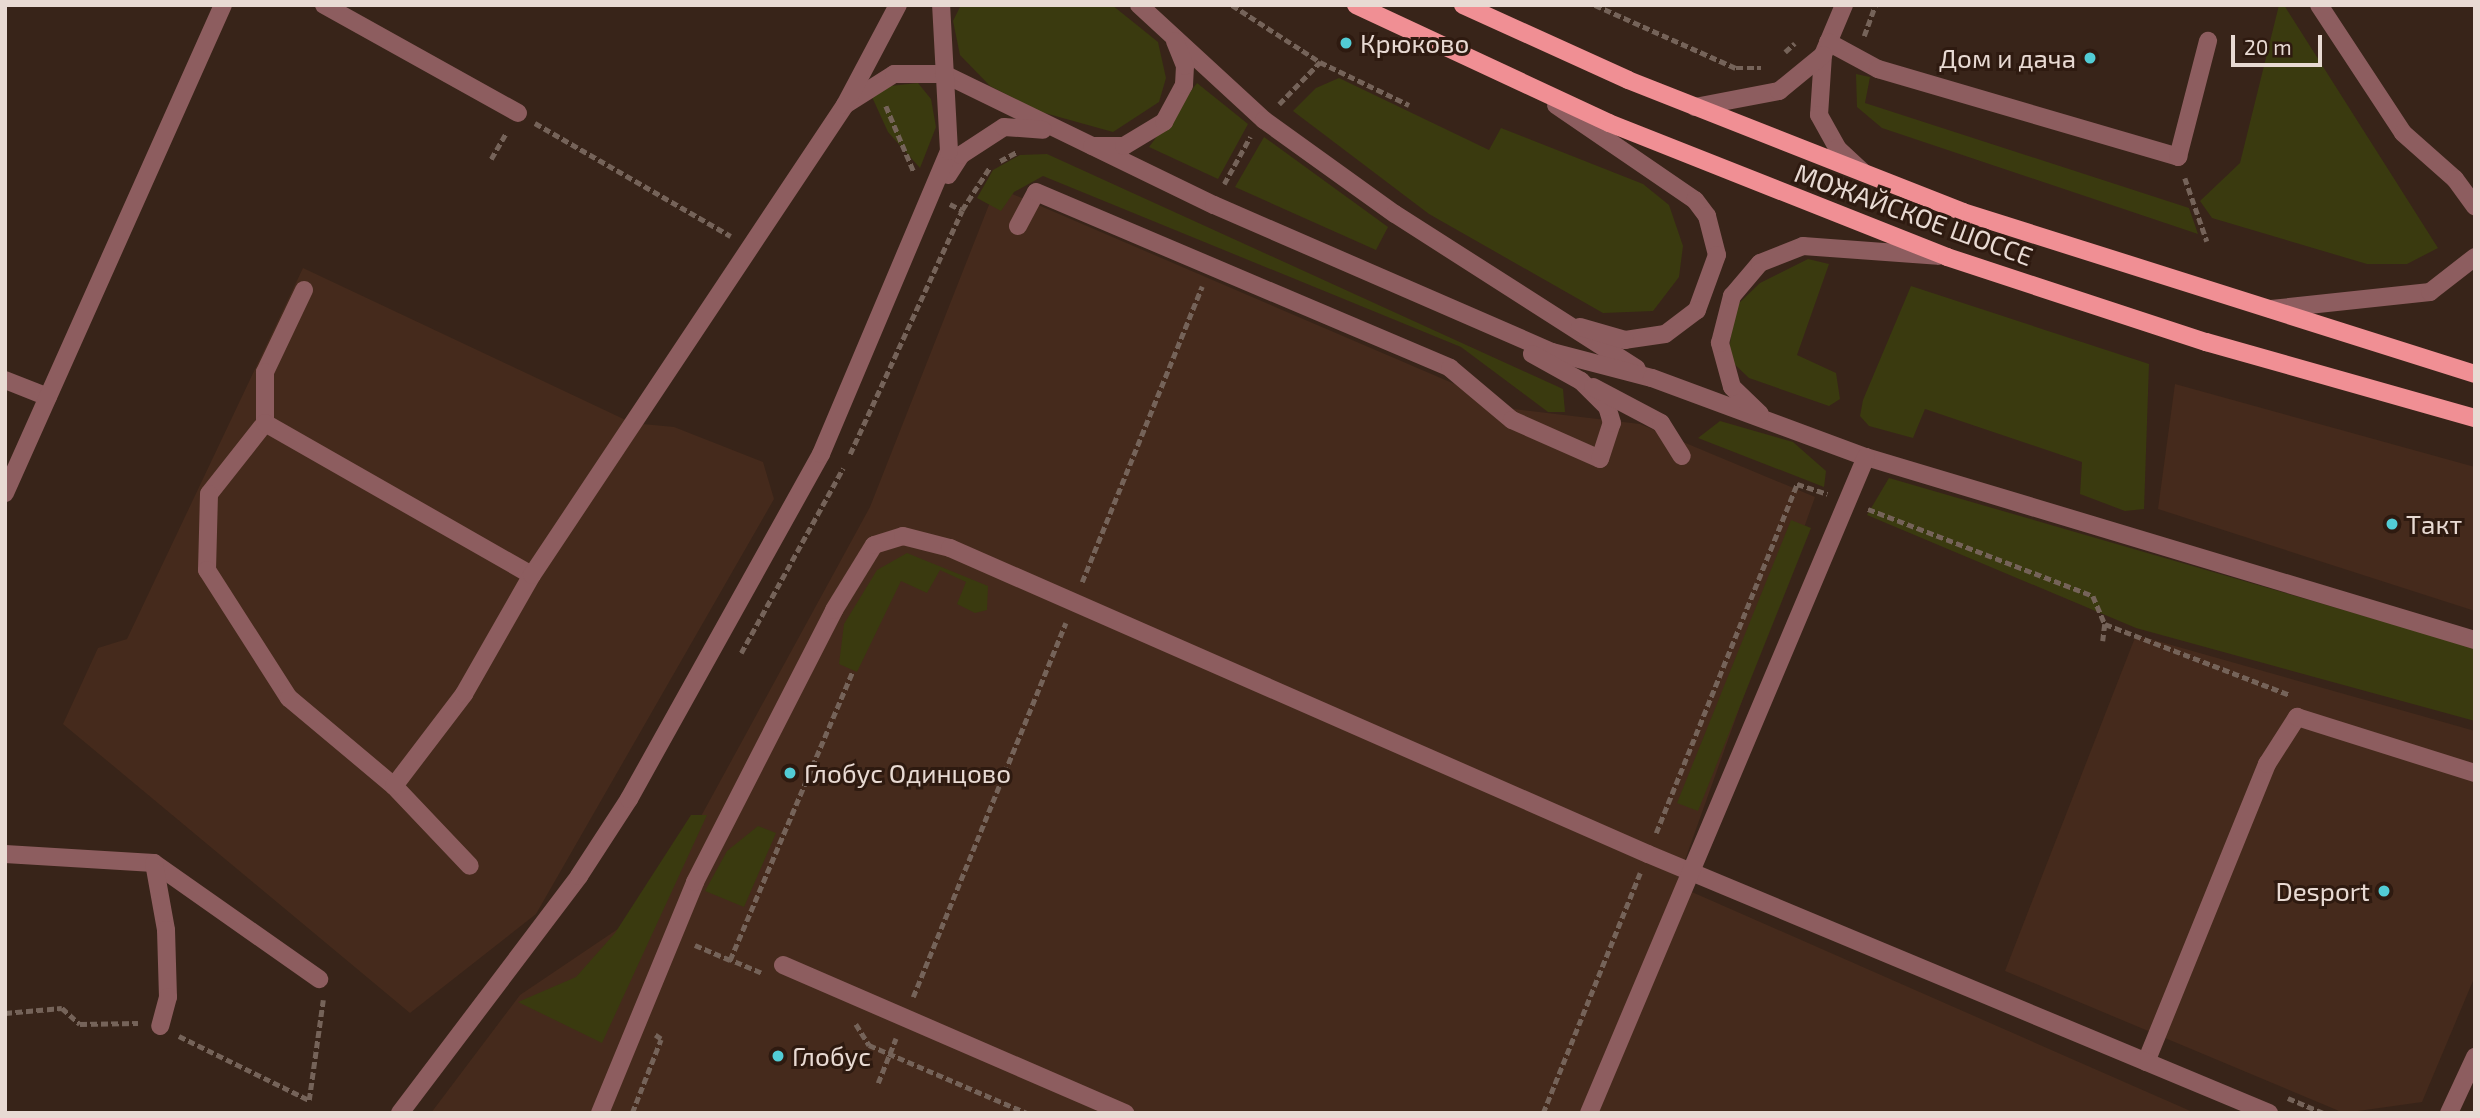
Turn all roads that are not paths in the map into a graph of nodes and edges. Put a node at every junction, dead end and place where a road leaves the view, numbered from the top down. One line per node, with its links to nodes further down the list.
1 (223, 5): 34 (street)
2 (324, 5): 17 (street)
3 (898, 5): 15 (street)
4 (1139, 5): 10 (street)
5 (1356, 5): 14 (main road, МОЖАЙСКОЕ ШОССЕ)
6 (1463, 5): 16 (main road, МОЖАЙСКОЕ ШОССЕ)
7 (1844, 5): 12 (street)
8 (2319, 5): 22 (street)
9 (941, 6): 13 (street)
10 (1173, 37): 19 (street); 28 (street)
11 (2207, 41): 12 (street)
12 (1826, 49): 16 (street); 20 (street)
13 (944, 74): 15 (street); 18 (street); 21 (street)
14 (1533, 89): 24 (main road, МОЖАЙСКОЕ ШОССЕ); 28 (street)
15 (845, 105): 41 (street)
16 (1695, 107): 20 (main road, МОЖАЙСКОЕ ШОССЕ)
17 (518, 113)
18 (1052, 130): 19 (street); 21 (street)
19 (1086, 146): 29 (street)
20 (1865, 175): 27 (main road, МОЖАЙСКОЕ ШОССЕ)
21 (934, 196): 55 (street)
22 (2475, 207)
23 (1018, 226): 33 (street)
24 (1947, 257): 35 (main road, МОЖАЙСКОЕ ШОССЕ); 36 (street)
25 (2475, 257): 27 (street)
26 (304, 290): 37 (street)
27 (2261, 309): 30 (main road, МОЖАЙСКОЕ ШОССЕ)
28 (1563, 323): 31 (street)
29 (1484, 326): 31 (street); 33 (street)
30 (2475, 374)
31 (1651, 378): 36 (street)
32 (5, 380): 34 (street)
33 (1581, 381): 38 (street)
34 (48, 397): 40 (street)
35 (2475, 418)
36 (1765, 419): 39 (street)
37 (265, 423): 41 (street); 44 (street)
38 (1682, 456)
39 (1866, 457): 42 (street); 48 (street)
40 (5, 493)
41 (533, 575): 44 (street)
42 (2475, 640)
43 (2475, 774): 53 (street)
44 (394, 786): 47 (street)
45 (5, 853): 46 (street)
46 (154, 863): 50 (street); 51 (street)
47 (470, 866)
48 (1693, 873): 53 (street); 56 (street); 58 (street)
49 (783, 965): 57 (street)
50 (319, 979)
51 (160, 1026)
52 (2475, 1057): 54 (street)
53 (2146, 1062): 59 (street)
54 (2467, 1098): 60 (street)
55 (400, 1113)
56 (600, 1113)
57 (1125, 1113)
58 (1589, 1113)
59 (2269, 1113)
60 (2449, 1113)

